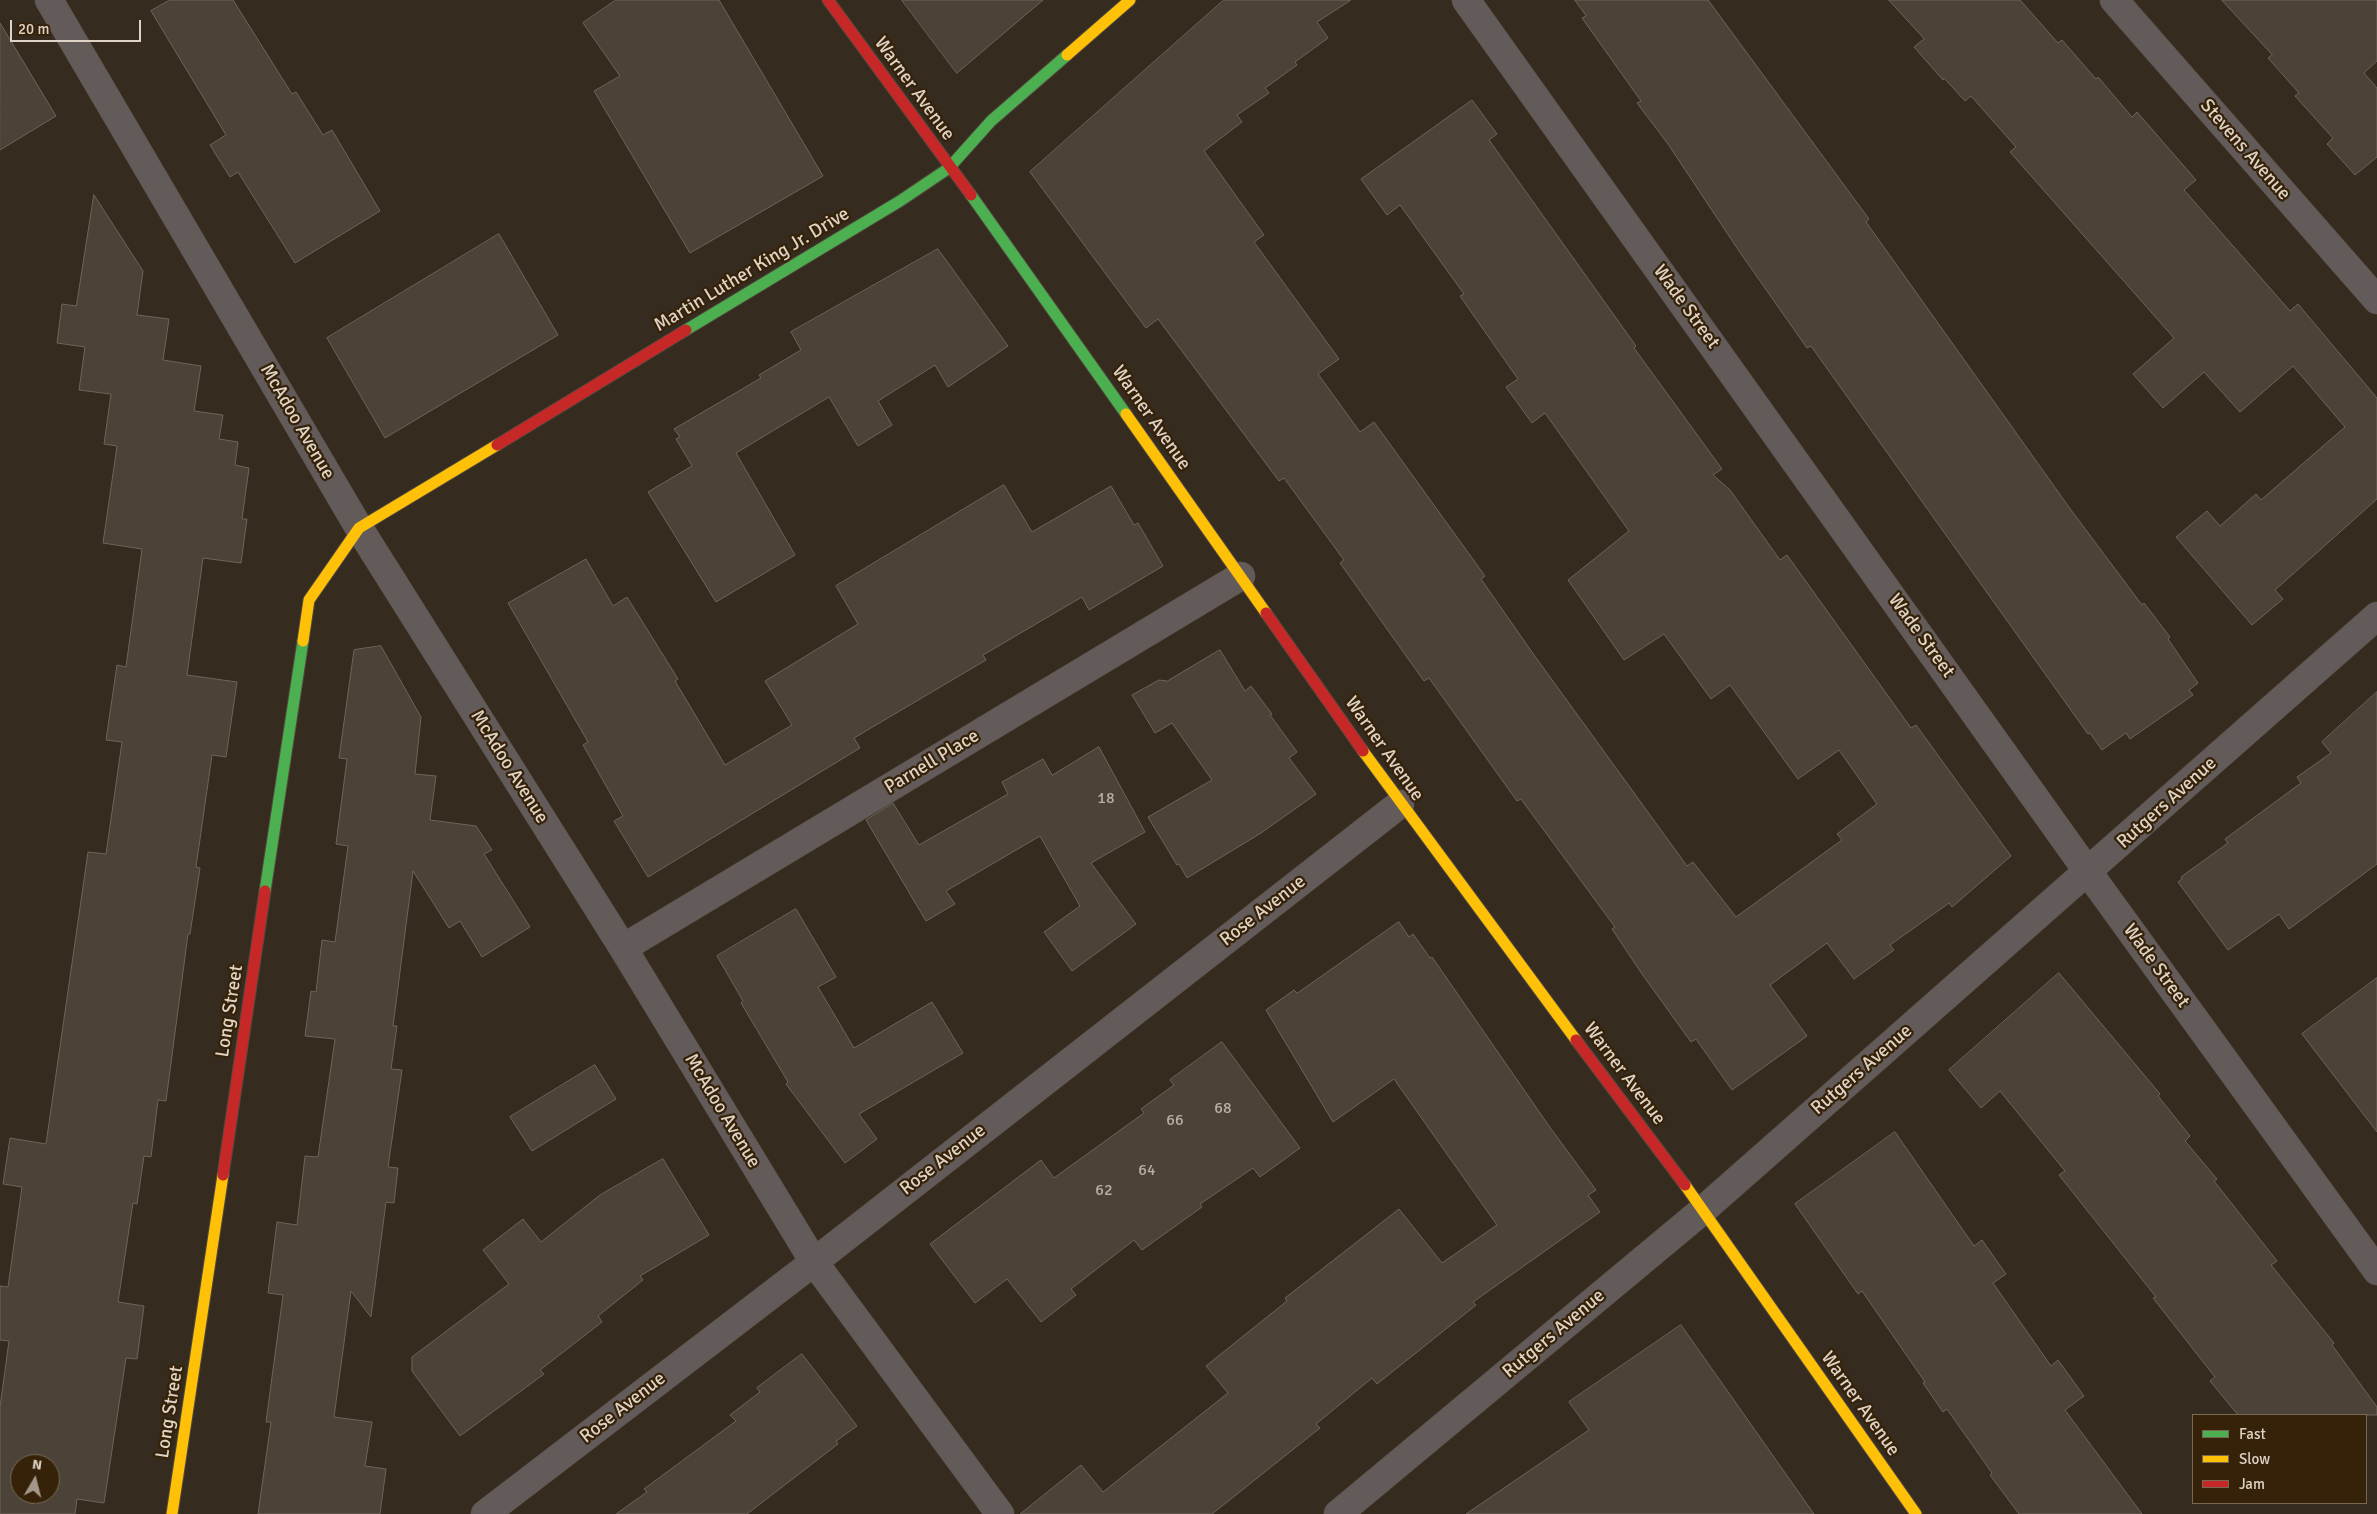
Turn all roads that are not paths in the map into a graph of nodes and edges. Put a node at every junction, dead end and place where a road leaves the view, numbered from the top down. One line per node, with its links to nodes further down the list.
1 (49, 0): 8 (street, McAdoo Avenue)
2 (828, 0): 6 (street, Warner Avenue)
3 (1130, 0): 6 (street, Martin Luther King Jr. Drive)
4 (1466, 0): 12 (street, Wade Street)
5 (2114, 0): 7 (street, Stevens Avenue)
6 (949, 168): 8 (street, Martin Luther King Jr. Drive); 9 (street, Warner Avenue)
7 (2377, 300)
8 (359, 528): 13 (street, McAdoo Avenue); 17 (street, Long Street)
9 (1241, 576): 11 (street, Warner Avenue); 13 (street, Parnell Place)
10 (2377, 616): 12 (street, Rutgers Avenue)
11 (1400, 804): 14 (street, Warner Avenue); 15 (street, Rose Avenue)
12 (2088, 872): 14 (street, Rutgers Avenue); 16 (street, Wade Street)
13 (623, 948): 15 (street, McAdoo Avenue)
14 (1703, 1210): 20 (street, Rutgers Avenue); 21 (street, Warner Avenue)
15 (814, 1262): 18 (street, Rose Avenue); 19 (street, McAdoo Avenue)
16 (2377, 1271)
17 (172, 1514)
18 (485, 1514)
19 (1000, 1514)
20 (1338, 1514)
21 (1916, 1514)

